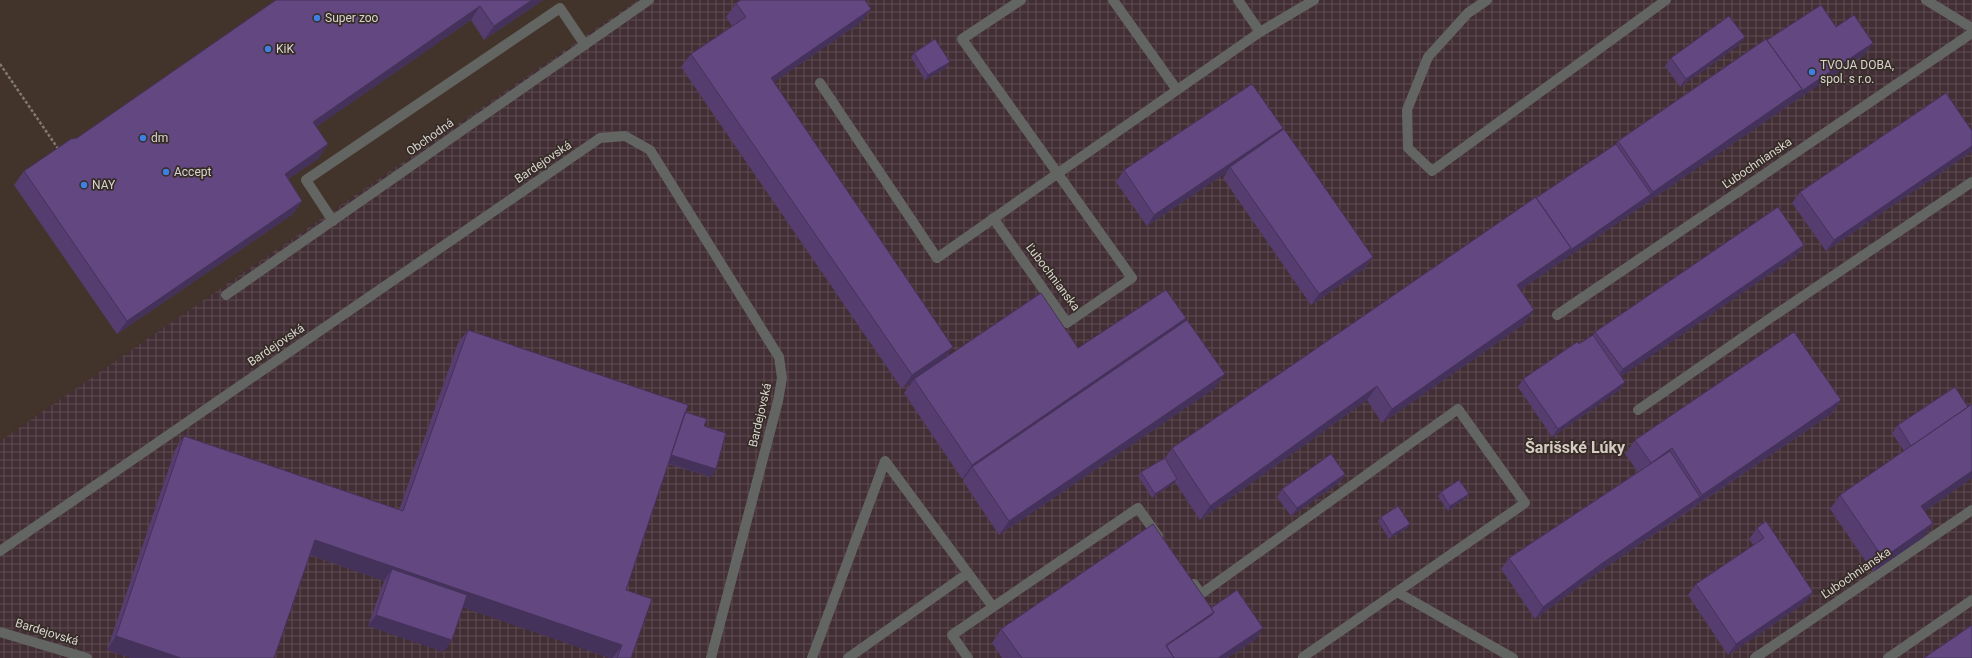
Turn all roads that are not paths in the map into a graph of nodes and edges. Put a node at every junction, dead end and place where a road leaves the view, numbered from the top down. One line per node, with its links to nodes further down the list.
1 (649, 0): 12 (lane, Obchodná)
2 (1021, 0): 15 (lane, Ľubochnianska)
3 (1113, 0): 14 (lane)
4 (1238, 0): 10 (lane)
5 (1314, 0): 10 (lane)
6 (1487, 0): 7 (lane)
7 (1666, 0)
8 (1926, 0): 9 (lane)
9 (1972, 28)
10 (1260, 32): 14 (lane)
11 (1972, 33): 20 (lane, Ľubochnianska)
12 (585, 45): 18 (lane, Obchodná); 18 (lane)
13 (820, 83): 17 (lane)
14 (1177, 90): 15 (lane)
15 (1058, 173): 17 (lane); 17 (lane, Ľubochnianska)
16 (1972, 182): 21 (lane)
17 (993, 218)
18 (333, 221): 19 (lane, Obchodná)
19 (226, 295)
20 (1557, 315)
21 (1638, 410)
22 (1972, 510): 38 (lane, Ľubochnianska)
23 (1165, 545): 29 (lane)
24 (0, 551): 33 (lane, Bardejovská)
25 (968, 573): 29 (lane); 34 (lane); 35 (lane)
26 (1187, 575): 27 (lane)
27 (1397, 592): 36 (lane); 37 (lane)
28 (1972, 600): 39 (lane)
29 (993, 607): 31 (lane)
30 (0, 632): 32 (lane, Bardejovská)
31 (966, 657)
32 (87, 658)
33 (711, 658)
34 (812, 658)
35 (848, 658)
36 (1302, 658)
37 (1513, 658)
38 (1755, 658)
39 (1888, 658)

